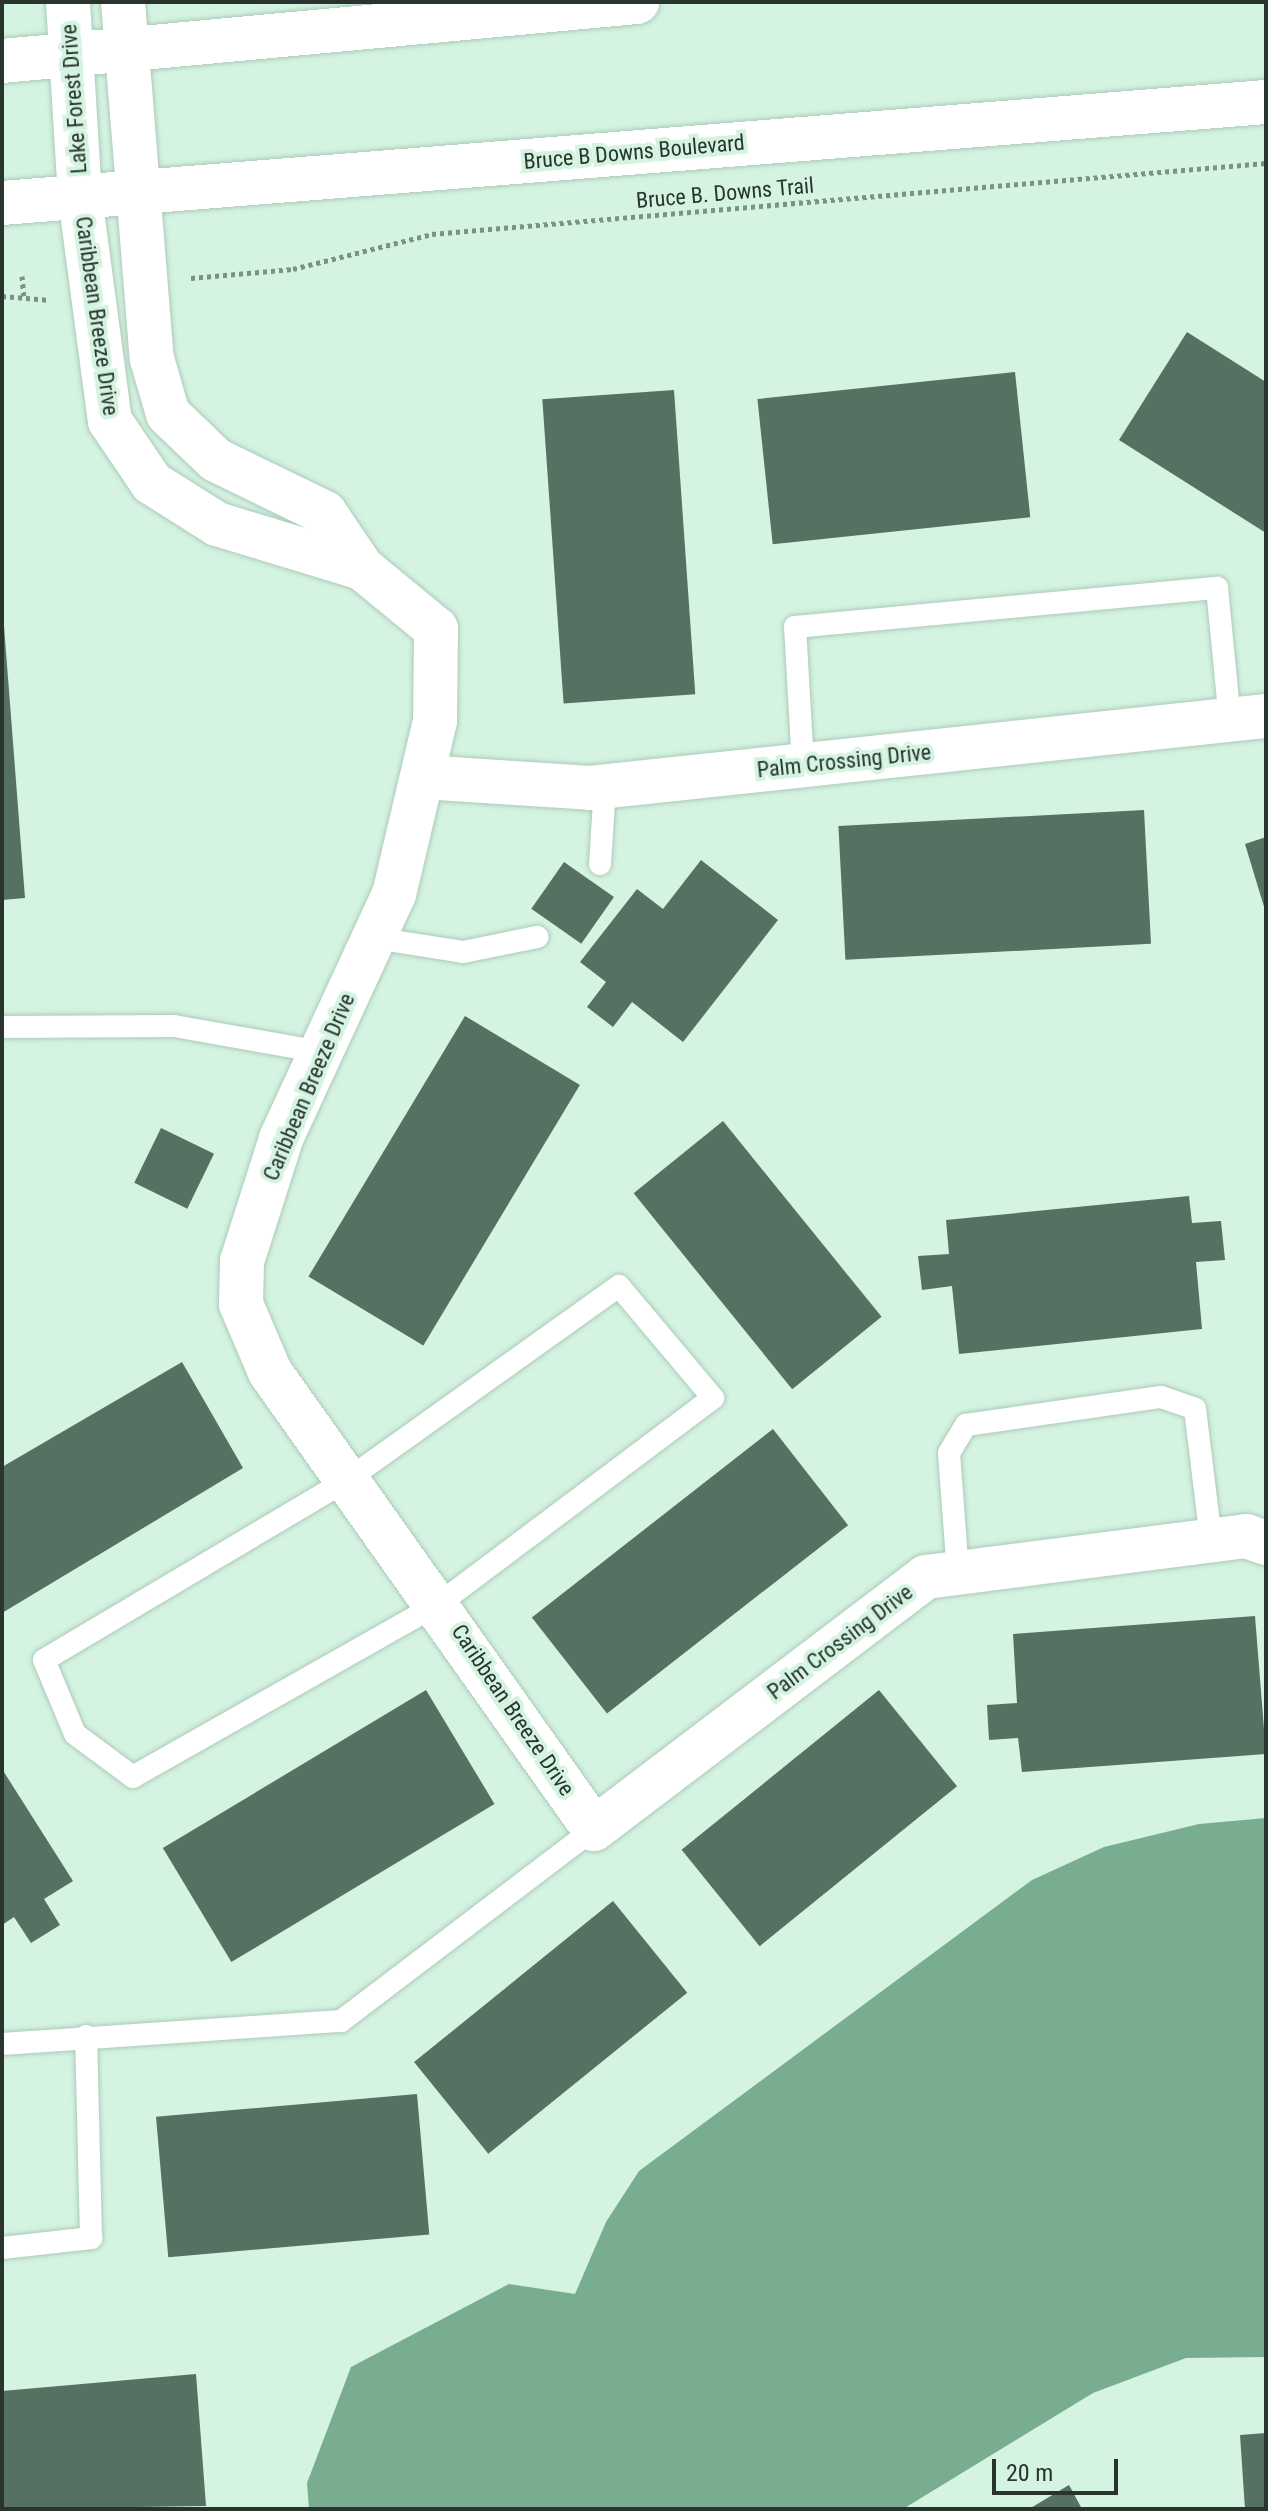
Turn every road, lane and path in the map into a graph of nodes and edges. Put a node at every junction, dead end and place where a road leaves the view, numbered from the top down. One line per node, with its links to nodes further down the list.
1 (68, 2): 5 (street, Lake Forest Drive)
2 (123, 2): 4 (street)
3 (637, 2): 4 (street)
4 (123, 48): 5 (street); 9 (street)
5 (68, 55): 6 (street); 10 (street, Lake Forest Drive)
6 (2, 61)
7 (1266, 102): 9 (street, Bruce B Downs Boulevard)
8 (1266, 163): 13 (path, Bruce B. Downs Trail)
9 (135, 193): 10 (street, Bruce B Downs Boulevard); 17 (street, Caribbean Breeze Drive)
10 (80, 197): 11 (street, Bruce B Downs Boulevard); 17 (street, Caribbean Breeze Drive)
11 (2, 203)
12 (22, 276): 15 (path)
13 (191, 278)
14 (2, 296): 15 (path)
15 (24, 298): 16 (path)
16 (67, 301)
17 (362, 568): 20 (street, Caribbean Breeze Drive)
18 (1248, 718): 19 (street, Palm Crossing Drive); 19 (lane)
19 (803, 765): 21 (street, Palm Crossing Drive)
20 (422, 777): 21 (street, Palm Crossing Drive); 24 (street, Caribbean Breeze Drive)
21 (605, 786): 22 (lane)
22 (600, 864)
23 (537, 937): 24 (lane)
24 (374, 938): 26 (street, Caribbean Breeze Drive)
25 (2, 1027): 26 (lane)
26 (322, 1052): 27 (street, Caribbean Breeze Drive)
27 (347, 1480): 31 (street, Caribbean Breeze Drive); 31 (lane); 31 (lane)
28 (1211, 1540): 29 (street, Palm Crossing Drive); 30 (street, Palm Crossing Drive); 30 (lane)
29 (1266, 1543)
30 (958, 1573): 32 (street, Palm Crossing Drive)
31 (440, 1603): 32 (street, Caribbean Breeze Drive)
32 (594, 1829): 33 (lane)
33 (86, 2036): 34 (lane); 35 (lane)
34 (2, 2044)
35 (2, 2248)

